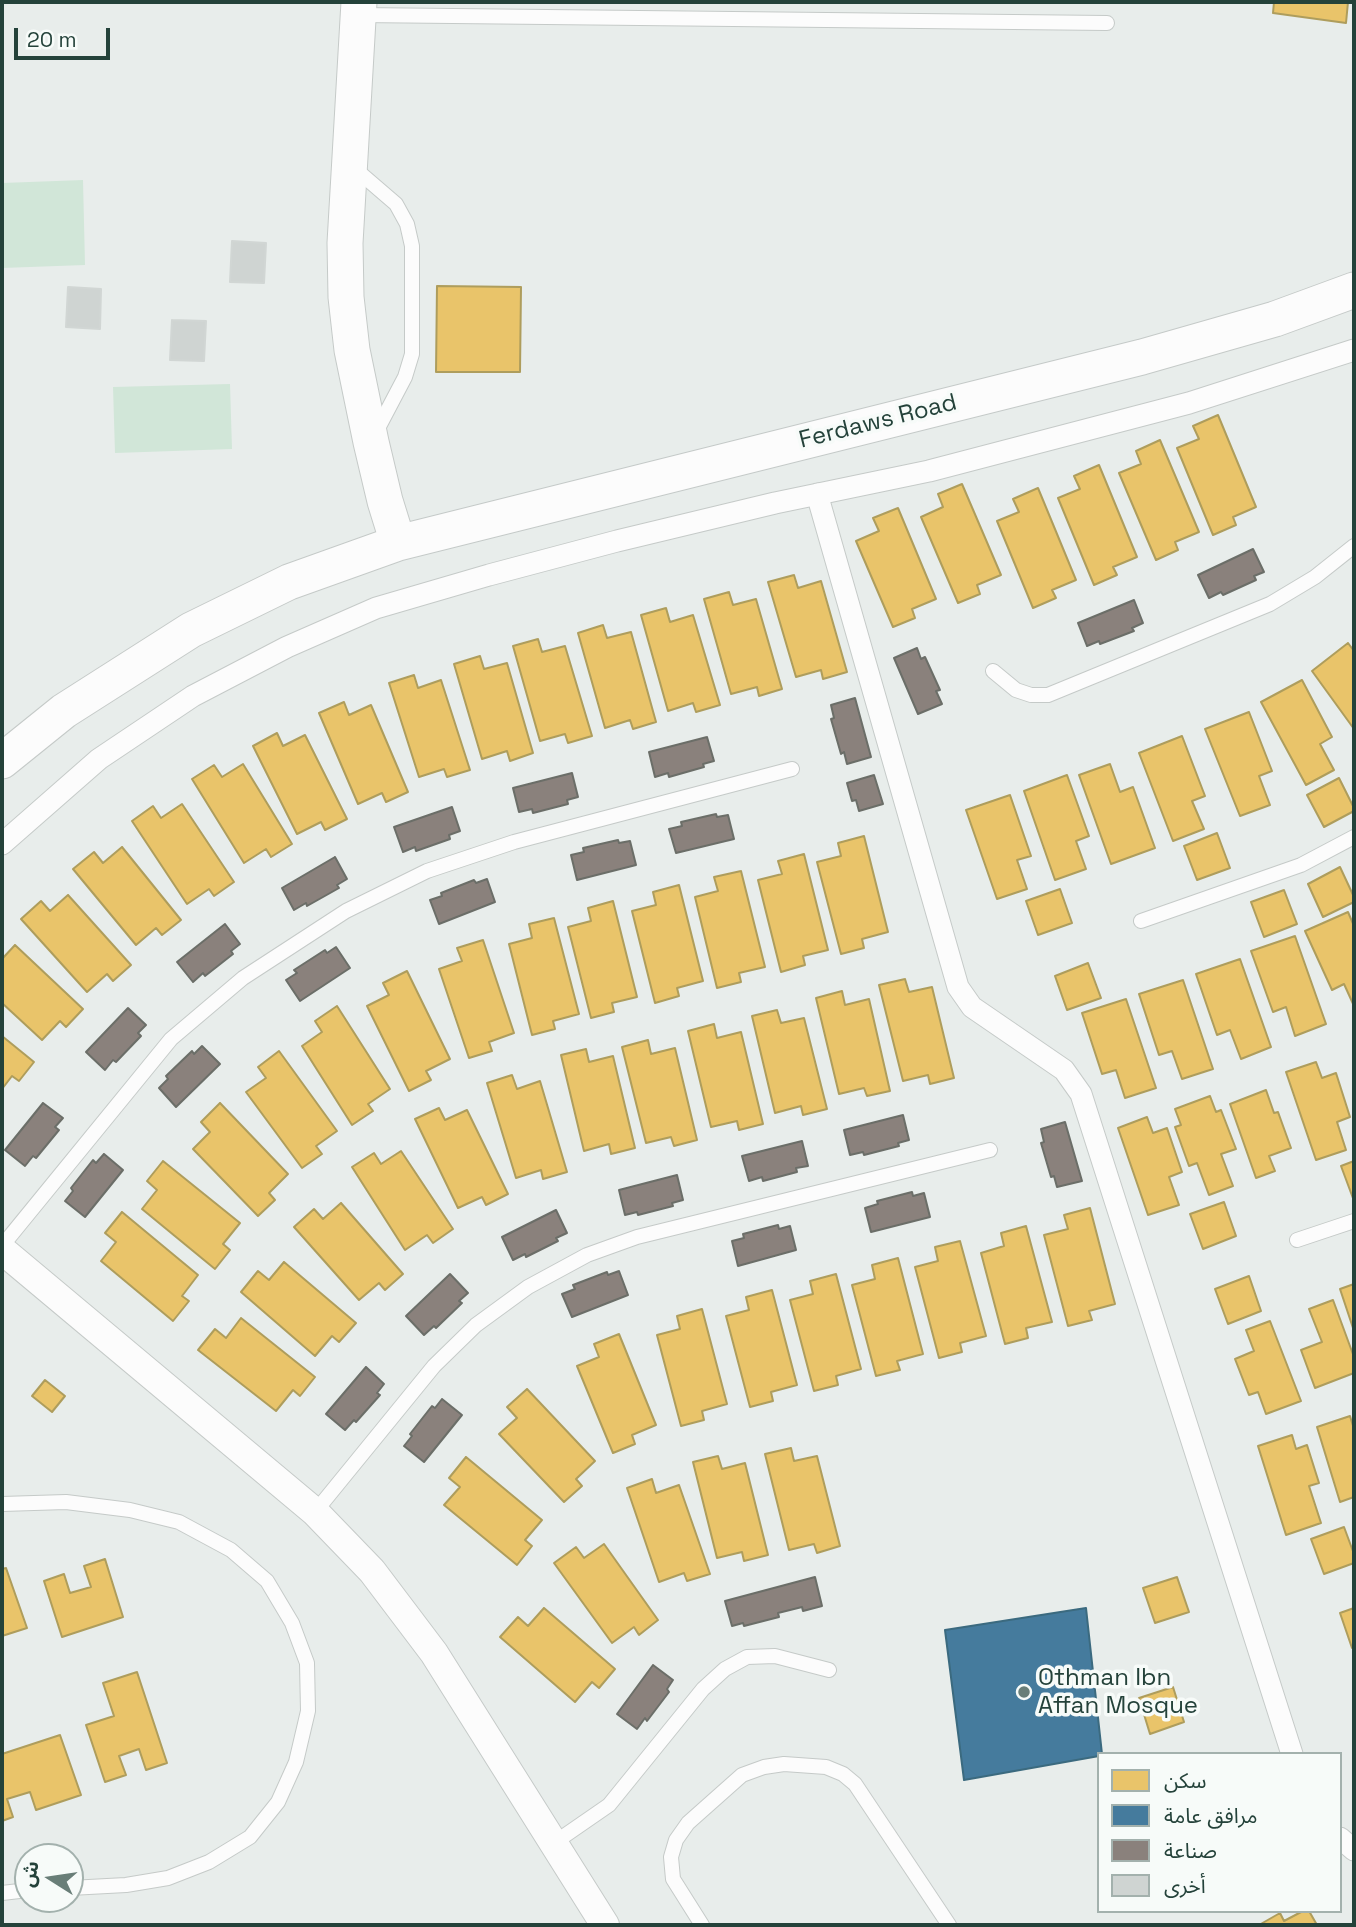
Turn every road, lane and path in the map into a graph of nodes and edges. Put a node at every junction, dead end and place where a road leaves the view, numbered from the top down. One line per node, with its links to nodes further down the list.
1 (359, 8): 2 (lane); 3 (street)
2 (1108, 23)
3 (350, 164): 6 (street); 6 (lane)
4 (1354, 290): 8 (street, Ferdaws Road)
5 (1354, 350): 7 (street)
6 (371, 442): 8 (street)
7 (817, 494): 14 (street); 23 (street)
8 (398, 543): 11 (street, Ferdaws Road)
9 (1354, 547): 10 (lane)
10 (993, 671)
11 (2, 761)
12 (792, 769): 19 (lane)
13 (1354, 837): 15 (lane)
14 (2, 844)
15 (1141, 921)
16 (990, 1150): 21 (lane)
17 (1354, 1221): 18 (lane)
18 (1297, 1240)
19 (2, 1248): 21 (street)
20 (2, 1504): 25 (lane)
21 (315, 1512): 24 (street)
22 (829, 1670): 24 (lane)
23 (1292, 1752)
24 (554, 1843): 26 (street)
25 (84, 1887)
26 (605, 1925)
27 (702, 1925): 28 (lane)
28 (949, 1925)

